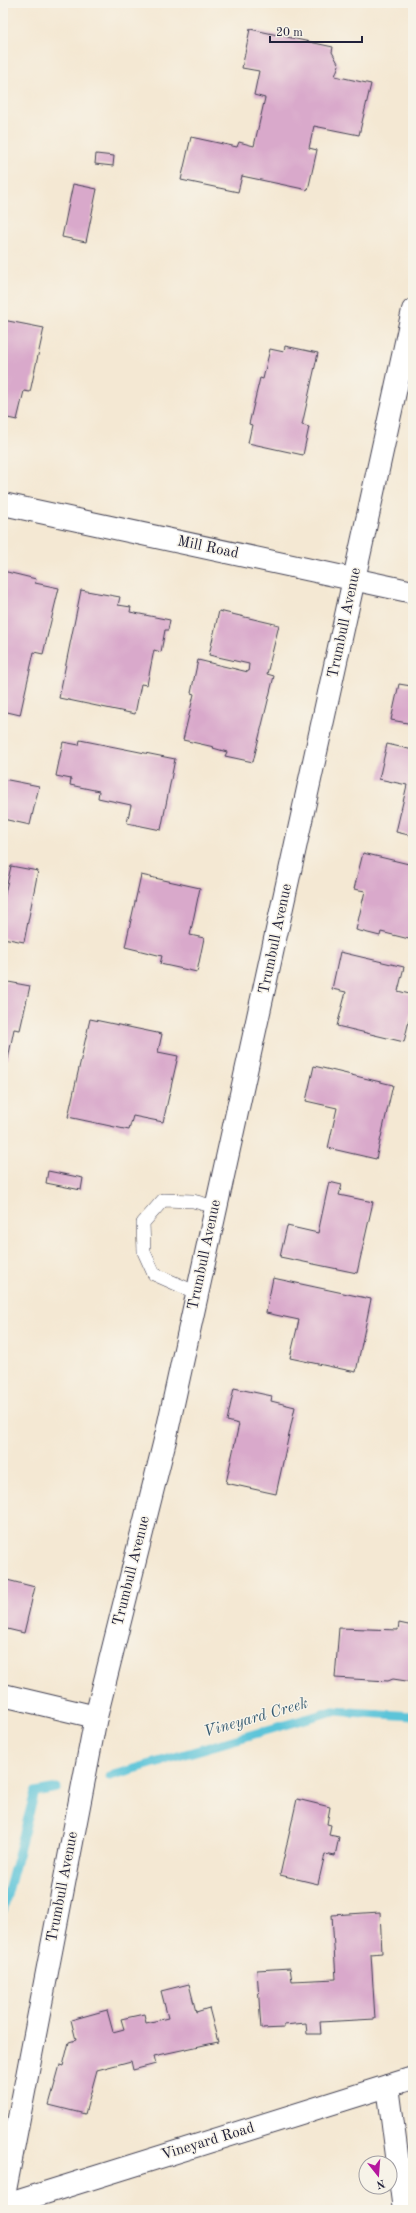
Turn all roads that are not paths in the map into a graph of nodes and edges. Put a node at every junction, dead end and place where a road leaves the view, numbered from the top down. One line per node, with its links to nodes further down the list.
1 (413, 310): 3 (street, Trumbull Avenue)
2 (3, 504): 3 (street, Mill Road)
3 (355, 579): 4 (street, Mill Road); 5 (street, Trumbull Avenue)
4 (413, 592)
5 (216, 1207): 6 (street, Trumbull Avenue); 6 (lane)
6 (197, 1293): 8 (street, Trumbull Avenue)
7 (3, 1695): 8 (street)
8 (96, 1716): 11 (street, Trumbull Avenue)
9 (413, 2078): 10 (street, Vineyard Road)
10 (388, 2086): 12 (street, Vineyard Road); 13 (street)
11 (3, 2201)
12 (3, 2206)
13 (404, 2210)

